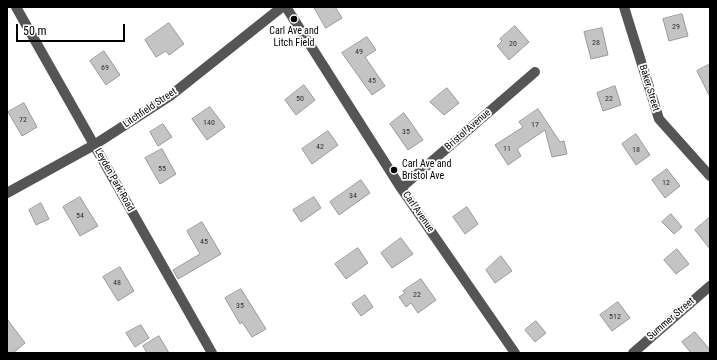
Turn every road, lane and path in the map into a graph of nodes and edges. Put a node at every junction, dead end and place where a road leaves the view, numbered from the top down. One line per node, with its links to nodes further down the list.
1 (16, 7): 6 (street, Leyden Park Road)
2 (282, 7): 6 (street, Litchfield Street)
3 (286, 7): 8 (street, Carl Avenue)
4 (624, 7): 7 (street, Baker Street)
5 (534, 72): 8 (street, Bristol Avenue)
6 (94, 145): 9 (street, Litchfield Street); 11 (street, Leyden Park Road)
7 (710, 176)
8 (401, 188): 12 (street, Carl Avenue)
9 (7, 193)
10 (710, 286): 13 (street, Summer Street)
11 (212, 353)
12 (515, 353)
13 (633, 353)

